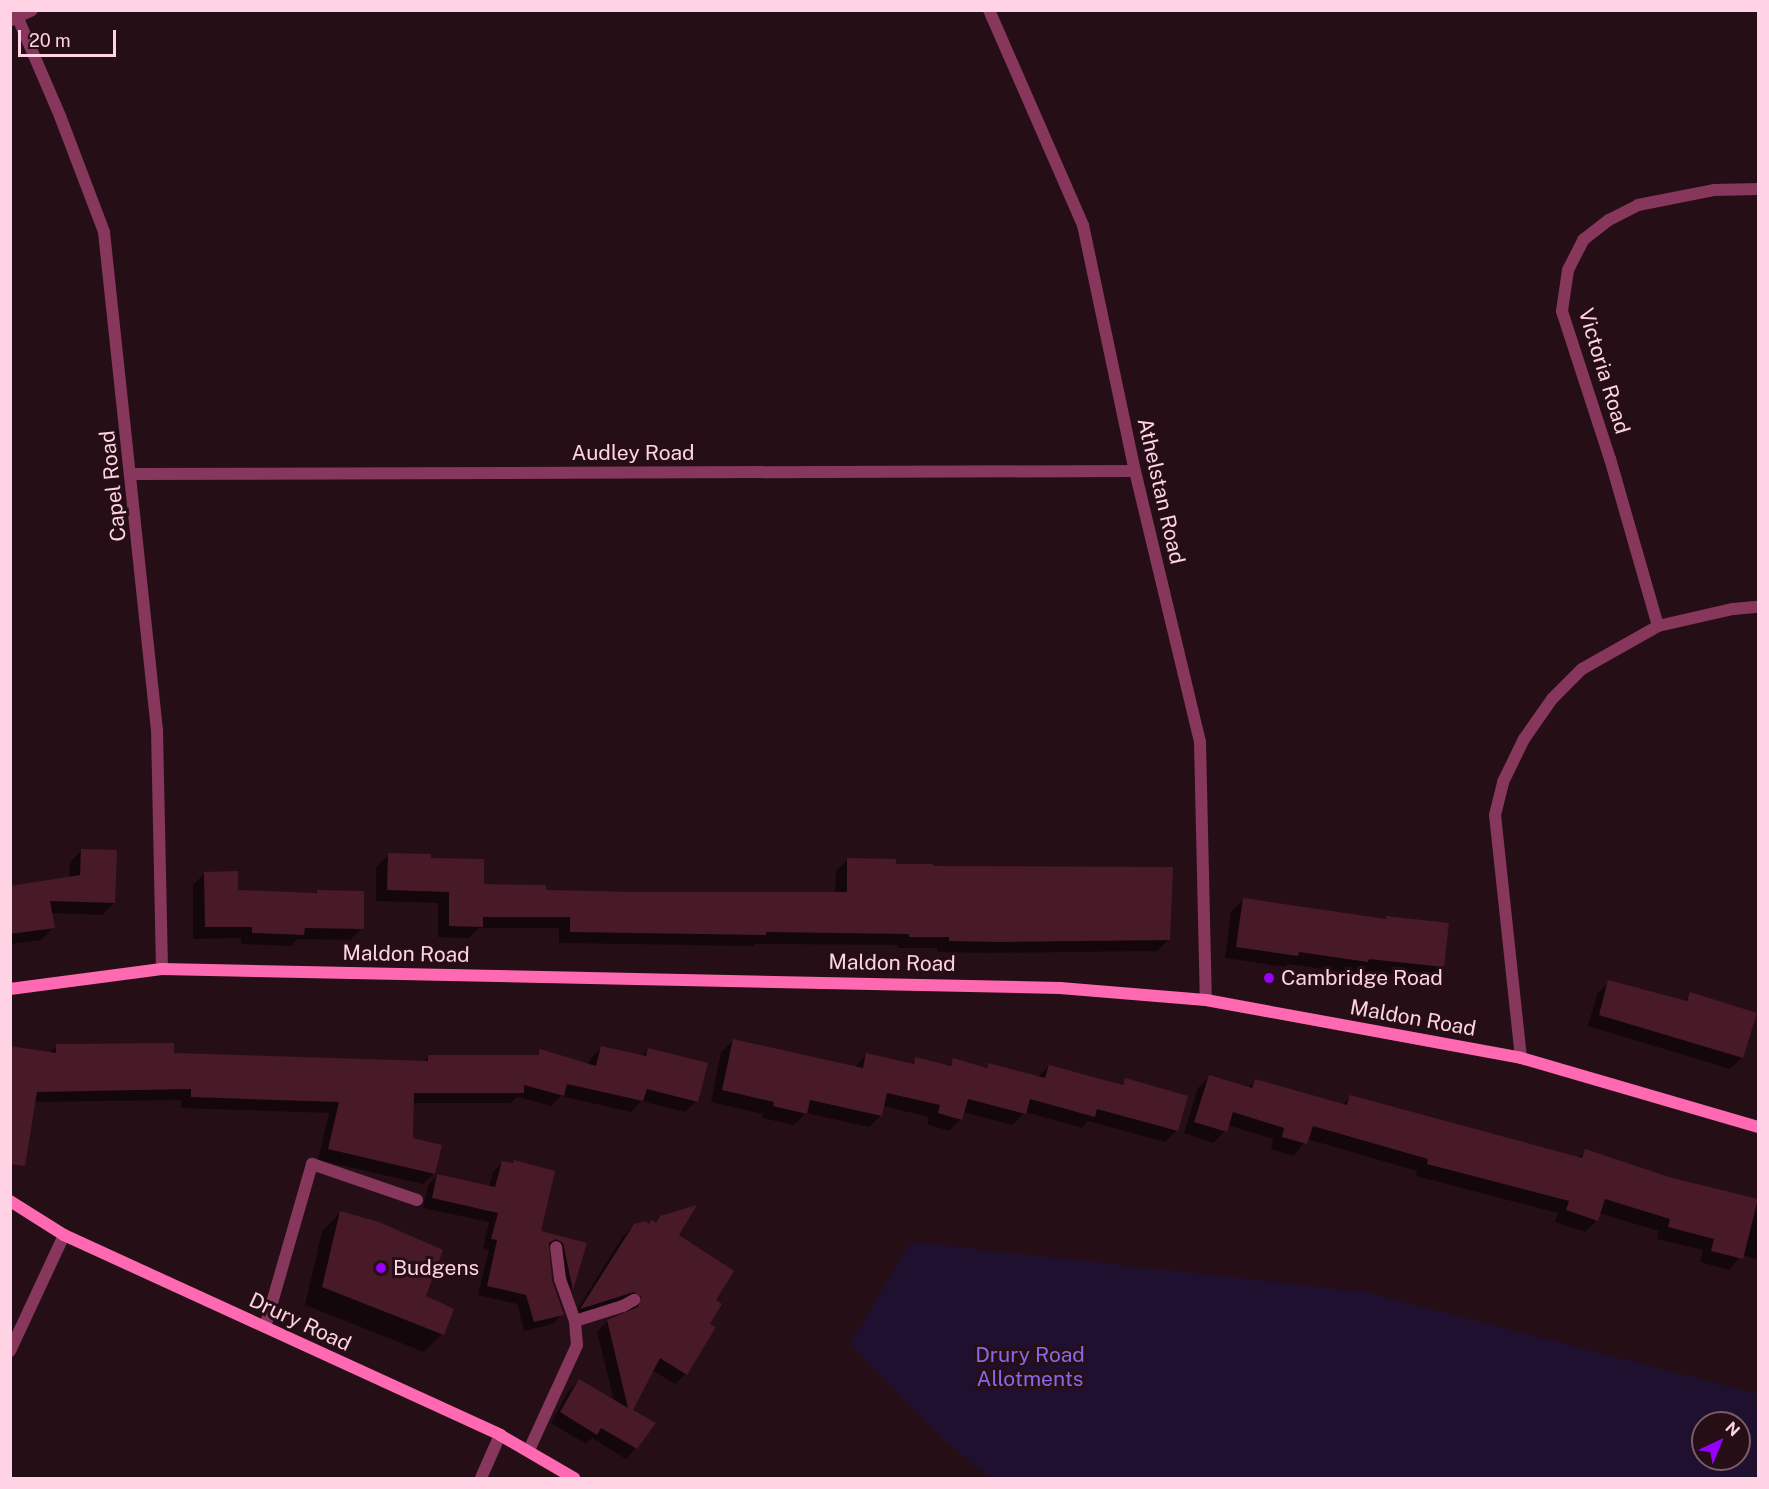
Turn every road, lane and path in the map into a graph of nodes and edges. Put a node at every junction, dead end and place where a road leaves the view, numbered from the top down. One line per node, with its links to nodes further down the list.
1 (32, 10): 3 (street)
2 (988, 10): 5 (street, Athelstan Road)
3 (14, 18): 6 (street, Capel Road)
4 (1758, 189): 8 (street, Victoria Road)
5 (1135, 471): 6 (street, Audley Road); 11 (street, Athelstan Road)
6 (132, 474): 9 (street, Capel Road)
7 (1758, 607): 8 (street)
8 (1658, 626): 12 (street)
9 (162, 969): 10 (main road, Maldon Road); 11 (main road, Maldon Road)
10 (10, 989)
11 (1206, 1000): 12 (main road, Maldon Road)
12 (1521, 1058): 13 (main road, Maldon Road)
13 (1758, 1128)
14 (417, 1200): 20 (street)
15 (10, 1201): 16 (main road, Drury Road)
16 (64, 1235): 20 (main road, Drury Road); 21 (street)
17 (556, 1247): 19 (street)
18 (634, 1300): 19 (street)
19 (575, 1321): 23 (street)
20 (265, 1327): 22 (main road, Drury Road)
21 (10, 1351)
22 (500, 1435): 23 (main road, Drury Road); 24 (street)
23 (529, 1450): 25 (main road, Drury Road)
24 (481, 1479)
25 (574, 1479)

